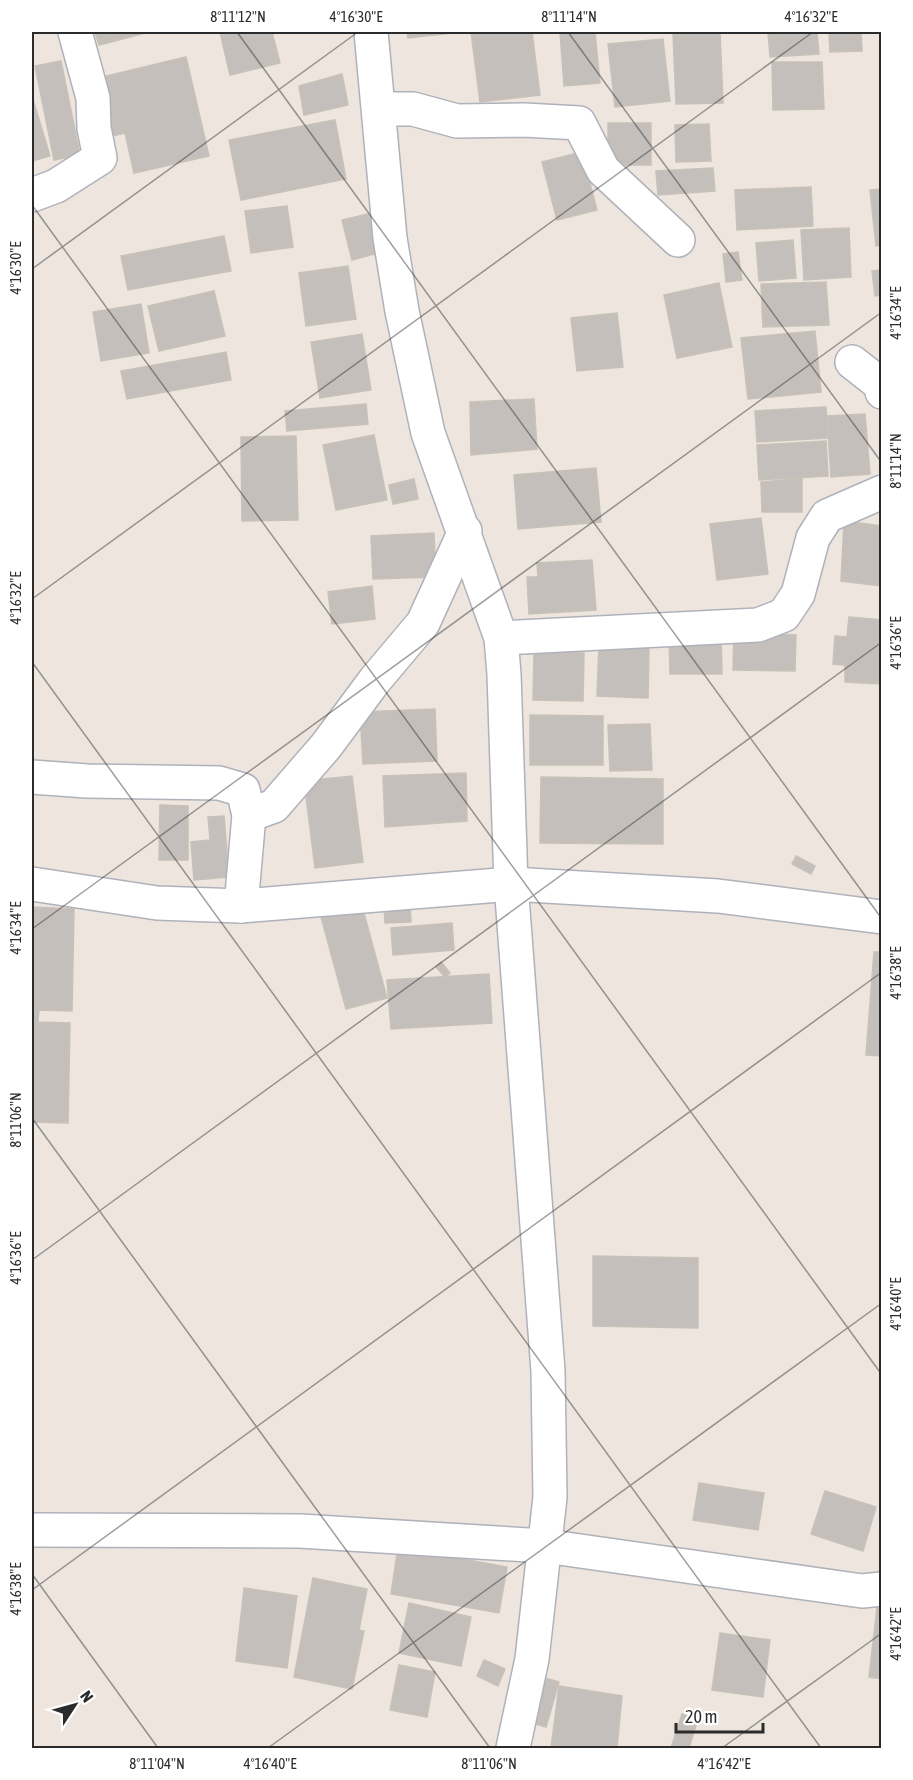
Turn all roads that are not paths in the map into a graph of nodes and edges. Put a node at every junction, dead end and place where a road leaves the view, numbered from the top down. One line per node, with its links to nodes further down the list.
1 (75, 32): 4 (street)
2 (371, 32): 3 (street)
3 (379, 109): 5 (street); 9 (street)
4 (32, 195)
5 (678, 240)
6 (852, 362): 7 (street)
7 (882, 392)
8 (882, 492): 10 (street)
9 (465, 531): 10 (street); 12 (street)
10 (501, 638): 14 (street)
11 (32, 777): 12 (street)
12 (249, 814): 15 (street)
13 (32, 884): 15 (street)
14 (511, 884): 15 (street); 16 (street); 18 (street)
15 (241, 906)
16 (882, 917)
17 (32, 1530): 18 (street)
18 (544, 1546): 19 (street); 20 (street)
19 (882, 1589)
20 (513, 1749)

